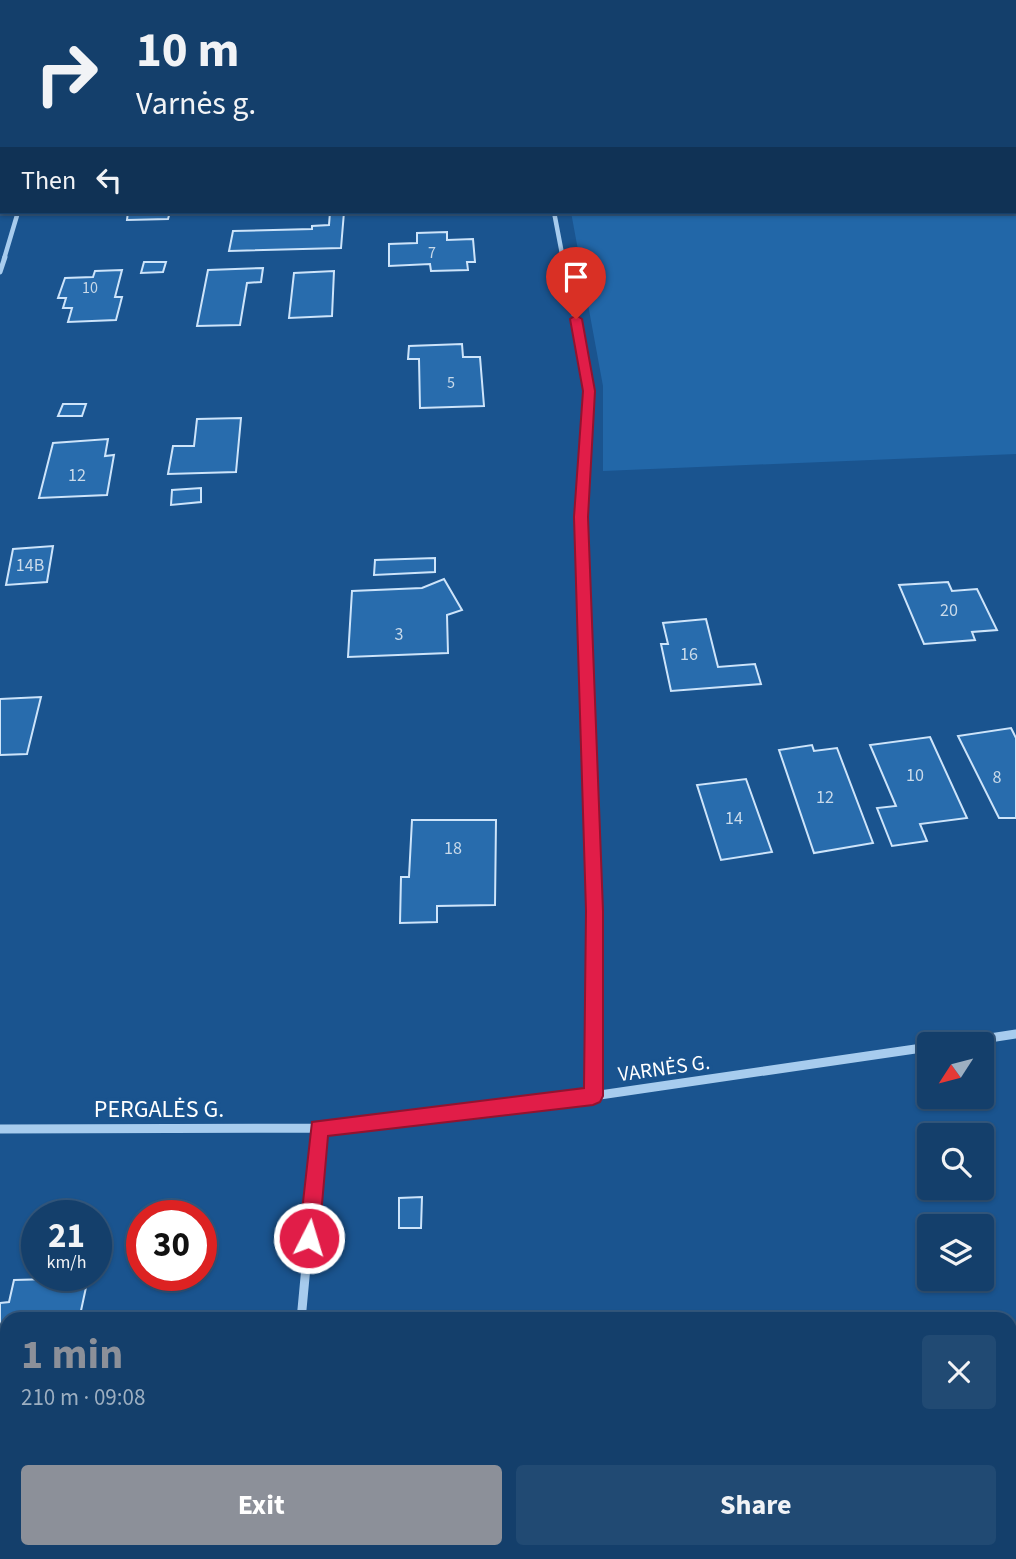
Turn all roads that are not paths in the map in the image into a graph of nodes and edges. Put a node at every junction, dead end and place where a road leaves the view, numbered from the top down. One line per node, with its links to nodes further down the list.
1 (17, 214): 3 (street)
2 (554, 214): 7 (street)
3 (0, 272)
4 (1016, 1034): 5 (street)
5 (994, 1037)
6 (917, 1049): 7 (street, VARNĖS G.)
7 (593, 1096): 8 (street, VARNĖS G.)
8 (319, 1128): 9 (street, PERGALĖS G.); 10 (street)
9 (0, 1129)
10 (302, 1312)

